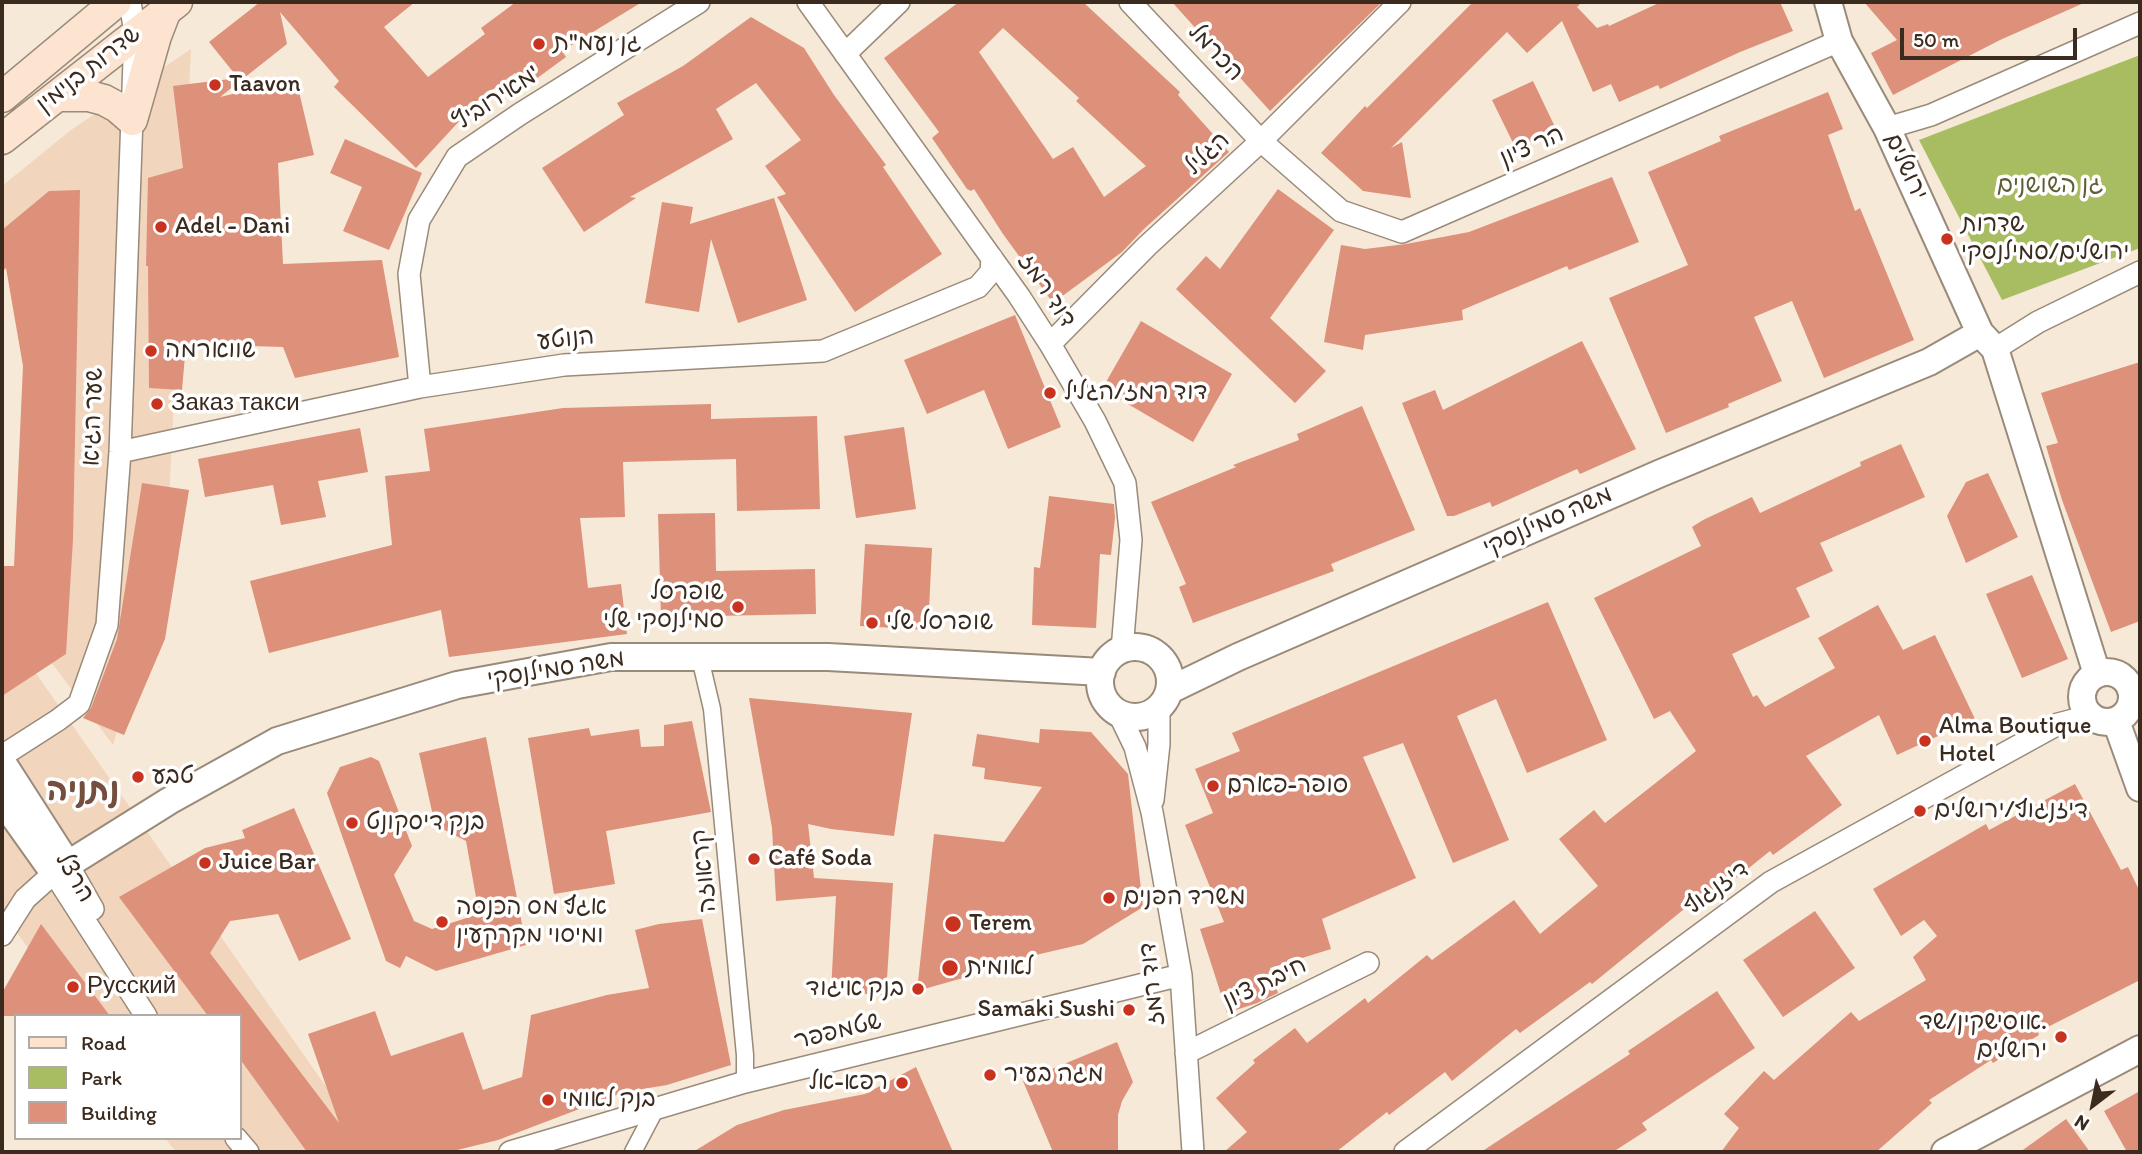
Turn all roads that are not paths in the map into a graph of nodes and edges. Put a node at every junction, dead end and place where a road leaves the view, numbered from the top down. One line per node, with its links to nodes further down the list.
1 (699, 2): 23 (street, מאירוביץ')
2 (808, 2): 12 (street, דוד רמז)
3 (899, 2): 12 (street)
4 (1130, 2): 18 (street, הכרמל)
5 (1400, 2): 18 (street, הגליל)
6 (1828, 2): 11 (street, ירושלים)
7 (118, 4): 10 (street, שער הגיא); 14 (main road, שדרות בנימין)
8 (172, 6): 10 (main road, שדרות בנימין); 15 (main road)
9 (2140, 23): 16 (street)
10 (135, 33): 13 (main road, שדרות בנימין); 15 (street, שער הגיא)
11 (1839, 41): 16 (street, ירושלים); 18 (street, הר ציון)
12 (845, 54): 19 (street, דוד רמז)
13 (58, 96): 15 (main road); 17 (main road, שדרות בנימין)
14 (2, 97)
15 (132, 120): 24 (street, שער הגיא)
16 (1887, 128): 22 (street, ירושלים)
17 (2, 139)
18 (1261, 141): 21 (street, הגליל)
19 (992, 258): 21 (street, דוד רמז); 23 (street, הנוטע)
20 (2140, 272): 22 (street, משה סמילנסקי)
21 (1050, 344): 25 (street, דוד רמז)
22 (1985, 346): 28 (street, ירושלים); 30 (street, משה סמילנסקי)
23 (420, 387): 24 (street, הנוטע)
24 (120, 452): 34 (street, שער הגיא)
25 (1122, 650): 27 (street); 30 (street)
26 (700, 658): 27 (street, משה סמילנסקי); 39 (street, משה סמילנסקי); 46 (street, קראוזה)
27 (1102, 672): 31 (street)
28 (2097, 674): 29 (street); 32 (street)
29 (2136, 688): 33 (street)
30 (1165, 699): 31 (street); 38 (street, דוד רמז)
31 (1119, 714): 38 (street, דוד רמז)
32 (2089, 716): 33 (street); 51 (street, דיזנגוף)
33 (2116, 721): 36 (street)
34 (2, 756)
35 (2, 762): 39 (street, הרצל)
36 (2140, 788)
37 (2, 800): 39 (street, הרצל)
38 (1152, 812): 42 (street, דוד רמז)
39 (61, 869): 40 (street); 43 (street, הרצל)
40 (2, 935)
41 (1368, 963): 45 (street, חיבת ציון)
42 (1181, 975): 45 (street, דוד רמז); 46 (street, שטמפפר)
43 (140, 1008)
44 (2140, 1049): 52 (street)
45 (1186, 1053): 50 (street, דוד רמז)
46 (745, 1082): 47 (street, שטמפפר)
47 (655, 1110): 48 (street, שטמפפר); 49 (street)
48 (510, 1152)
49 (633, 1152)
50 (1193, 1152)
51 (1405, 1152)
52 (1945, 1152)

